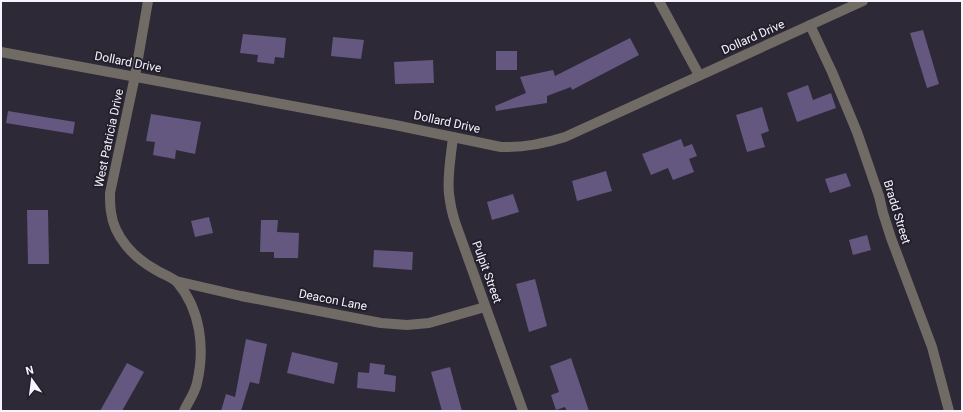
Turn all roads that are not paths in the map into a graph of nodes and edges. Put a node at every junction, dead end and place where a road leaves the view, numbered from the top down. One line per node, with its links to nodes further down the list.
1 (148, 1): 7 (street, West Patricia Drive)
2 (659, 1): 6 (street)
3 (863, 1): 4 (street, Dollard Drive)
4 (810, 25): 6 (street, Dollard Drive); 13 (street, Bradd Street)
5 (1, 52): 7 (street, Dollard Drive)
6 (699, 75): 8 (street, Dollard Drive)
7 (134, 76): 8 (street, Dollard Drive); 9 (street, West Patricia Drive)
8 (453, 137): 10 (street, Pulpit Street)
9 (176, 281): 10 (street, Deacon Lane); 11 (street, West Patricia Drive)
10 (486, 307): 12 (street, Pulpit Street)
11 (184, 411)
12 (523, 411)
13 (949, 411)

